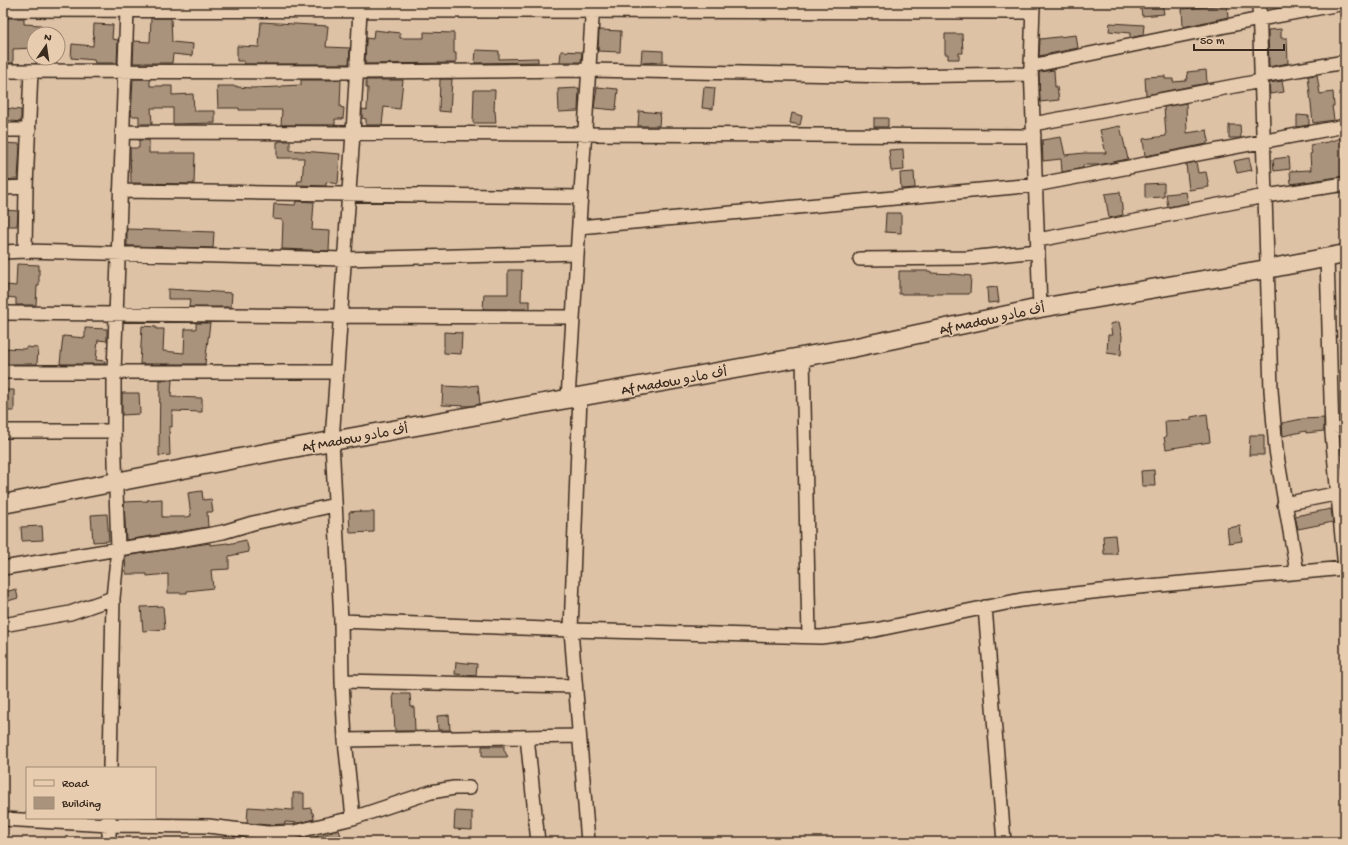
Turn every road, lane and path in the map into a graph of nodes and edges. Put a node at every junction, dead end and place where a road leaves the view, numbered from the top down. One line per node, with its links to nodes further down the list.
1 (1259, 3): 9 (street)
2 (1345, 3): 9 (street)
3 (537, 7): 4 (street); 8 (street)
4 (593, 7): 5 (street); 11 (street)
5 (1033, 8): 12 (street)
6 (3, 10): 7 (street)
7 (127, 10): 8 (street); 15 (street)
8 (360, 11): 16 (street)
9 (1260, 19): 12 (street); 17 (street)
10 (1345, 62): 17 (street)
11 (589, 70): 12 (street); 16 (street); 24 (street)
12 (1031, 70): 21 (street)
13 (3, 71): 14 (street)
14 (31, 71): 15 (street); 20 (street)
15 (124, 71): 16 (street); 22 (street)
16 (357, 72): 23 (street)
17 (1261, 78): 21 (street); 25 (street)
18 (1345, 126): 25 (street)
19 (3, 130): 20 (street)
20 (28, 130): 28 (street)
21 (1033, 130): 24 (street); 27 (street)
22 (122, 132): 23 (street); 30 (street)
23 (353, 133): 24 (street); 31 (street)
24 (585, 134): 33 (street)
25 (1263, 141): 27 (street); 32 (street)
26 (1345, 184): 32 (street)
27 (1035, 185): 34 (street); 35 (street)
28 (26, 187): 29 (street); 36 (street)
29 (3, 188)
30 (120, 191): 31 (street); 38 (street)
31 (349, 194): 33 (street); 42 (street)
32 (1265, 196): 35 (street); 44 (street)
33 (581, 197): 34 (street)
34 (579, 227): 39 (street)
35 (1038, 246): 43 (street); 45 (street)
36 (25, 251): 37 (street); 38 (street)
37 (3, 252)
38 (118, 253): 42 (street); 47 (street)
39 (577, 253): 42 (street); 49 (street)
40 (1345, 254): 41 (street, Af Madow أف مادو)
41 (1327, 258): 44 (street, Af Madow أف مادو); 59 (street)
42 (344, 259): 48 (street)
43 (860, 259)
44 (1267, 269): 45 (street, Af Madow أف مادو); 62 (street)
45 (1040, 308): 50 (street, Af Madow أف مادو)
46 (3, 313): 47 (street)
47 (116, 314): 48 (street); 52 (street)
48 (340, 316): 49 (street); 53 (street)
49 (573, 317): 54 (street)
50 (803, 357): 54 (street, Af Madow أف مادو); 72 (street)
51 (3, 372): 52 (street)
52 (114, 372): 53 (street); 56 (street)
53 (336, 372): 57 (street)
54 (574, 397): 57 (street, Af Madow أف مادو); 71 (street)
55 (3, 431): 56 (street)
56 (114, 431): 58 (street)
57 (332, 441): 58 (street, Af Madow أف مادو); 61 (street)
58 (116, 481): 60 (street, Af Madow أف مادو); 63 (street)
59 (1342, 492): 62 (street); 65 (street)
60 (3, 504)
61 (335, 504): 63 (street); 69 (street)
62 (1284, 504): 66 (street)
63 (118, 549): 64 (street); 67 (street)
64 (3, 568)
65 (1345, 568): 66 (street)
66 (1297, 572): 68 (street)
67 (113, 598): 70 (street); 78 (street)
68 (985, 607): 72 (street); 86 (street)
69 (341, 621): 71 (street); 73 (street)
70 (3, 625)
71 (571, 630): 72 (street); 74 (street)
72 (809, 636)
73 (342, 681): 74 (street); 77 (street)
74 (575, 686): 75 (street)
75 (579, 736): 76 (street); 85 (street)
76 (527, 737): 77 (street); 84 (street)
77 (345, 740): 80 (street)
78 (110, 767)
79 (469, 788): 80 (street)
80 (353, 818): 82 (street)
81 (3, 819): 82 (street)
82 (109, 822): 83 (street)
83 (109, 842)
84 (538, 842)
85 (588, 842)
86 (1004, 842)

